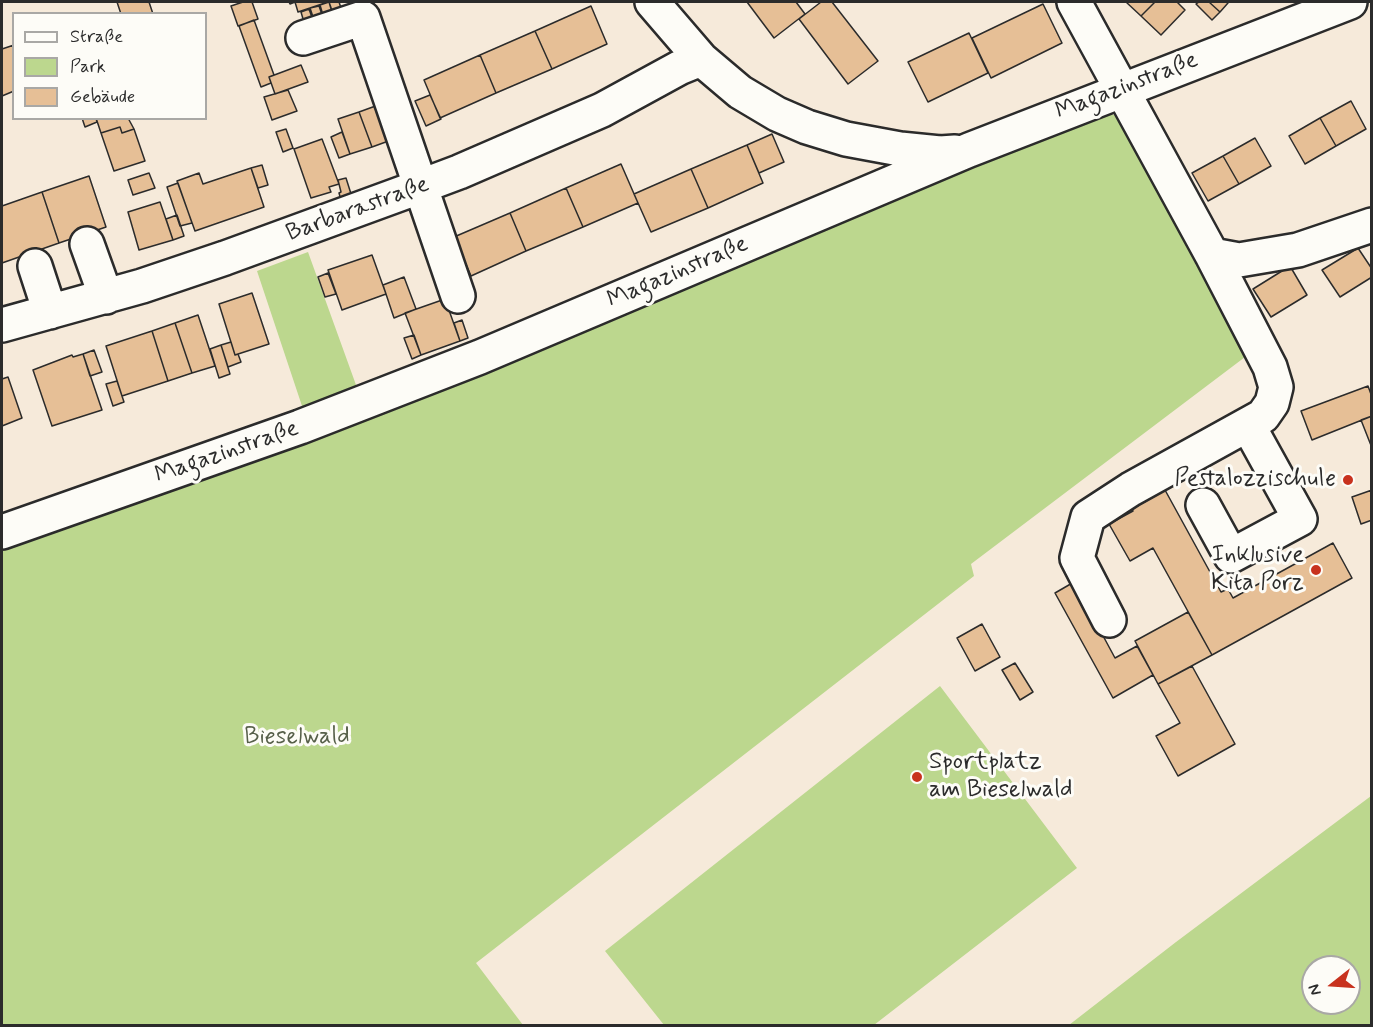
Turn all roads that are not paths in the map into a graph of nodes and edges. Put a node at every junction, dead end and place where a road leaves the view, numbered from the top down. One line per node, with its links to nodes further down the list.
1 (652, 2): 5 (street)
2 (1074, 2): 6 (street)
3 (1350, 2): 6 (street, Magazinstraße)
4 (303, 38): 8 (street)
5 (701, 59): 7 (street); 8 (street, Barbarastraße)
6 (1122, 89): 7 (street, Magazinstraße); 11 (street)
7 (969, 150): 17 (street, Magazinstraße)
8 (419, 187): 13 (street); 14 (street, Barbarastraße)
9 (1371, 225): 11 (street)
10 (87, 244): 14 (street)
11 (1212, 255): 18 (street)
12 (35, 266): 15 (street)
13 (458, 296)
14 (105, 297): 15 (street, Barbarastraße)
15 (50, 312): 16 (street, Barbarastraße)
16 (2, 325)
17 (324, 418): 19 (street); 21 (street, Magazinstraße)
18 (1248, 425): 20 (street); 22 (street)
19 (301, 454)
20 (1203, 505)
21 (2, 532)
22 (1109, 620)

